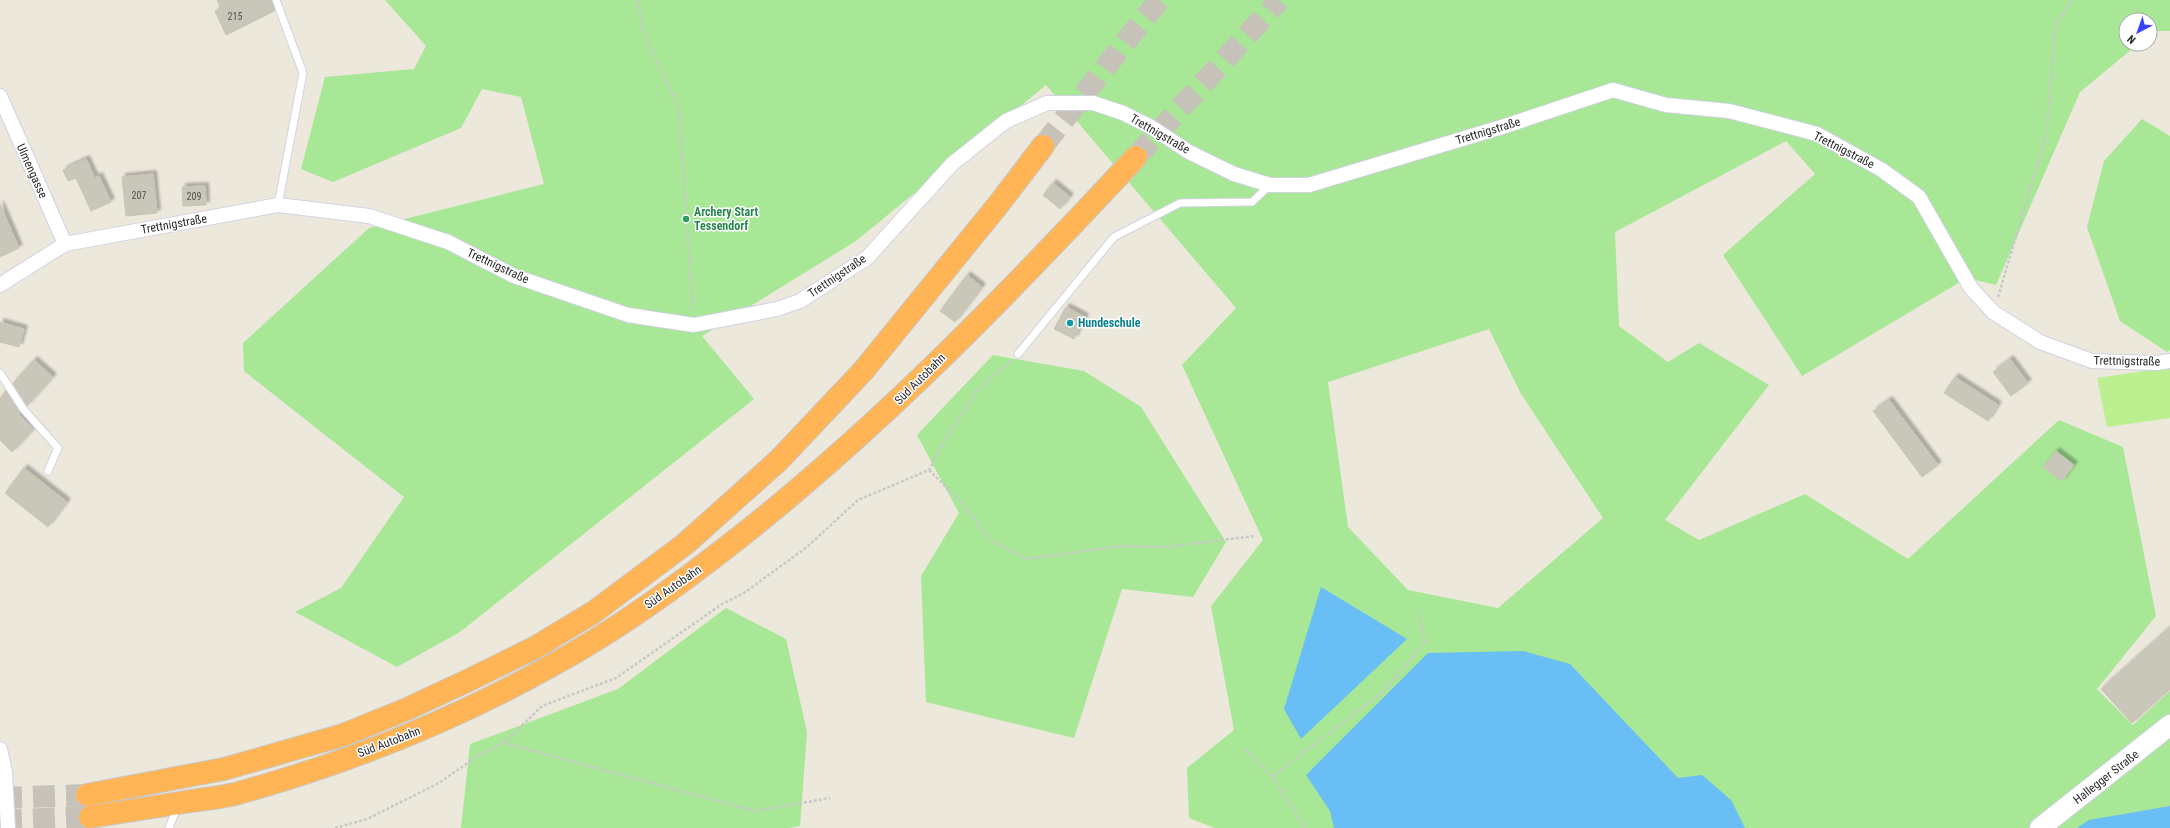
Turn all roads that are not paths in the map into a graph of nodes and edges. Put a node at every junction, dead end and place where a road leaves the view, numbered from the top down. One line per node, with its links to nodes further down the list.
1 (276, 0): 6 (lane)
2 (0, 96): 7 (street, Ulmengasse)
3 (1043, 146): 15 (highway, Süd Autobahn)
4 (1136, 157): 16 (highway, Süd Autobahn)
5 (1270, 185): 6 (street, Trettnigstraße); 9 (lane); 10 (street, Trettnigstraße)
6 (278, 205): 7 (street, Trettnigstraße)
7 (65, 244): 8 (street, Trettnigstraße)
8 (0, 285)
9 (1018, 354)
10 (2170, 361)
11 (0, 373): 12 (lane)
12 (48, 470)
13 (2170, 725): 20 (main road, Hallegger Straße)
14 (0, 749): 18 (street)
15 (87, 795)
16 (178, 803): 17 (highway, Süd Autobahn); 19 (lane)
17 (90, 817)
18 (8, 828)
19 (169, 828)
20 (2040, 828)

